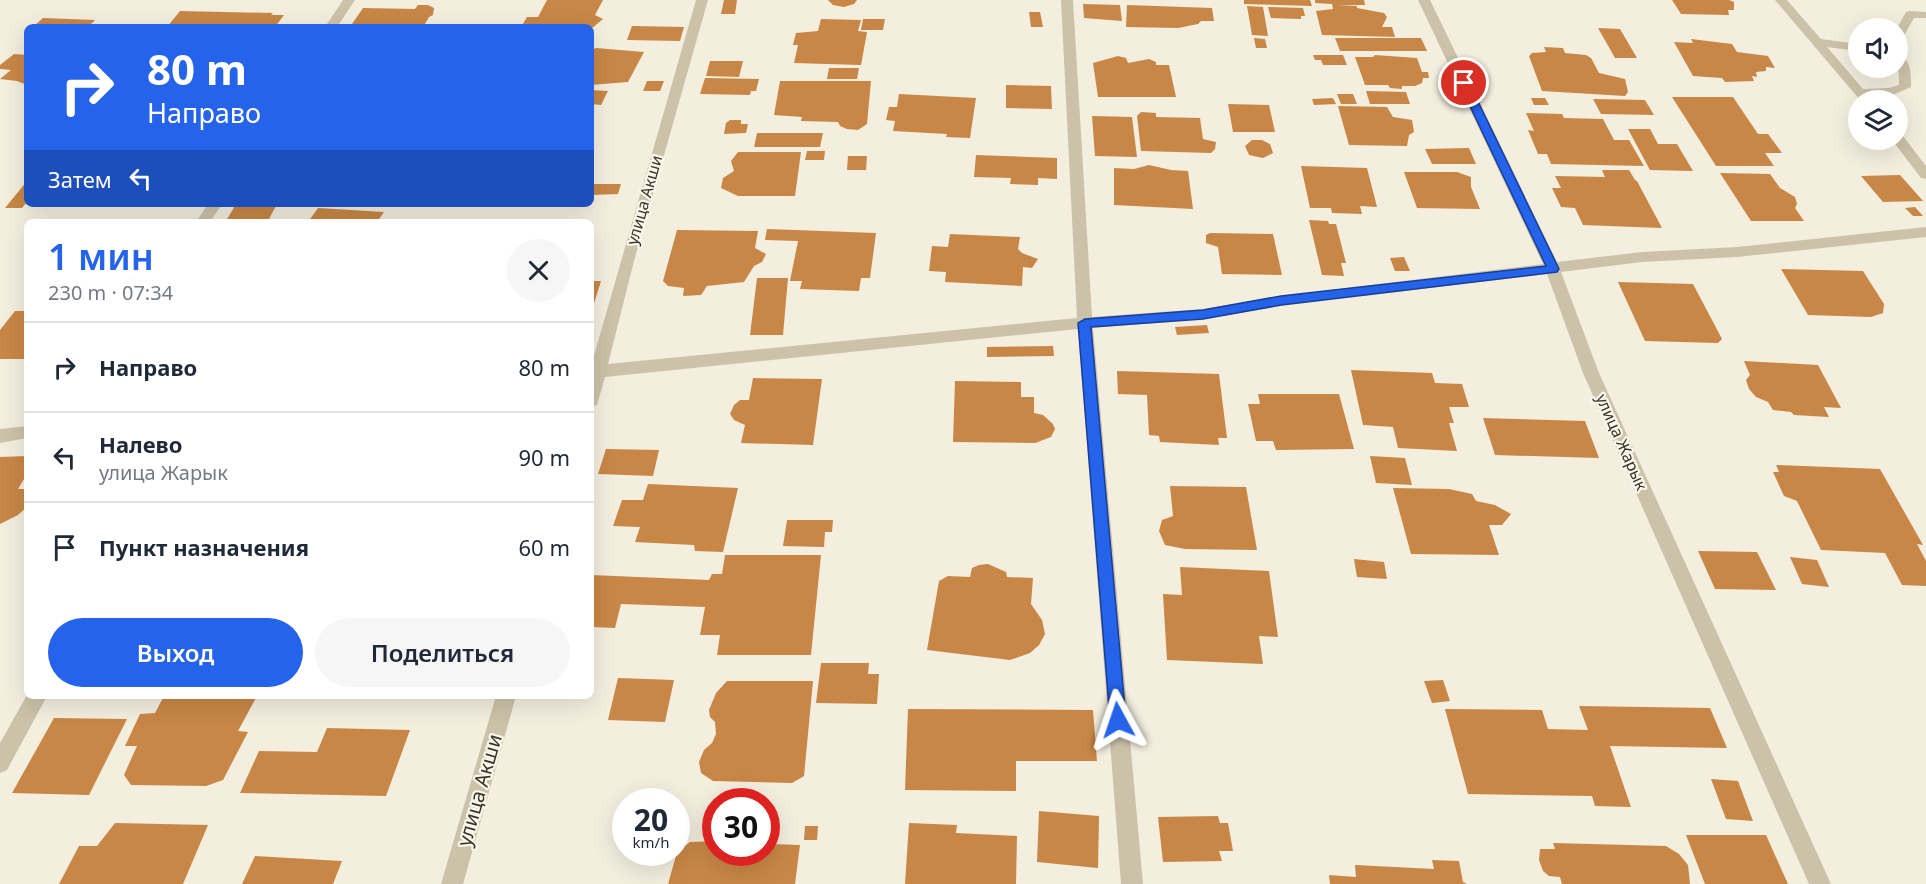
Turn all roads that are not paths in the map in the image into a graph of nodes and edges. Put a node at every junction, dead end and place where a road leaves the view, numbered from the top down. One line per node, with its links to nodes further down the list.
1 (349, 0): 8 (street)
2 (702, 0): 19 (street, улица Акши)
3 (1067, 0): 18 (street)
4 (1424, 0): 17 (street, улица Жарык)
5 (1781, 0): 9 (street)
6 (1926, 15): 7 (street)
7 (1908, 18)
8 (333, 24)
9 (1815, 42): 10 (street); 12 (street)
10 (1848, 46)
11 (1905, 78): 13 (street)
12 (1857, 90)
13 (1896, 90)
14 (1906, 150): 15 (street)
15 (1926, 174)
16 (1926, 232): 17 (street)
17 (1553, 269): 18 (street); 27 (street, улица Жарык)
18 (1085, 323): 19 (street); 26 (street)
19 (595, 372)
20 (24, 432): 21 (street)
21 (0, 436)
22 (35, 699): 24 (street)
23 (505, 699): 25 (street, улица Акши)
24 (0, 763)
25 (452, 884)
26 (1132, 884)
27 (1820, 884)

